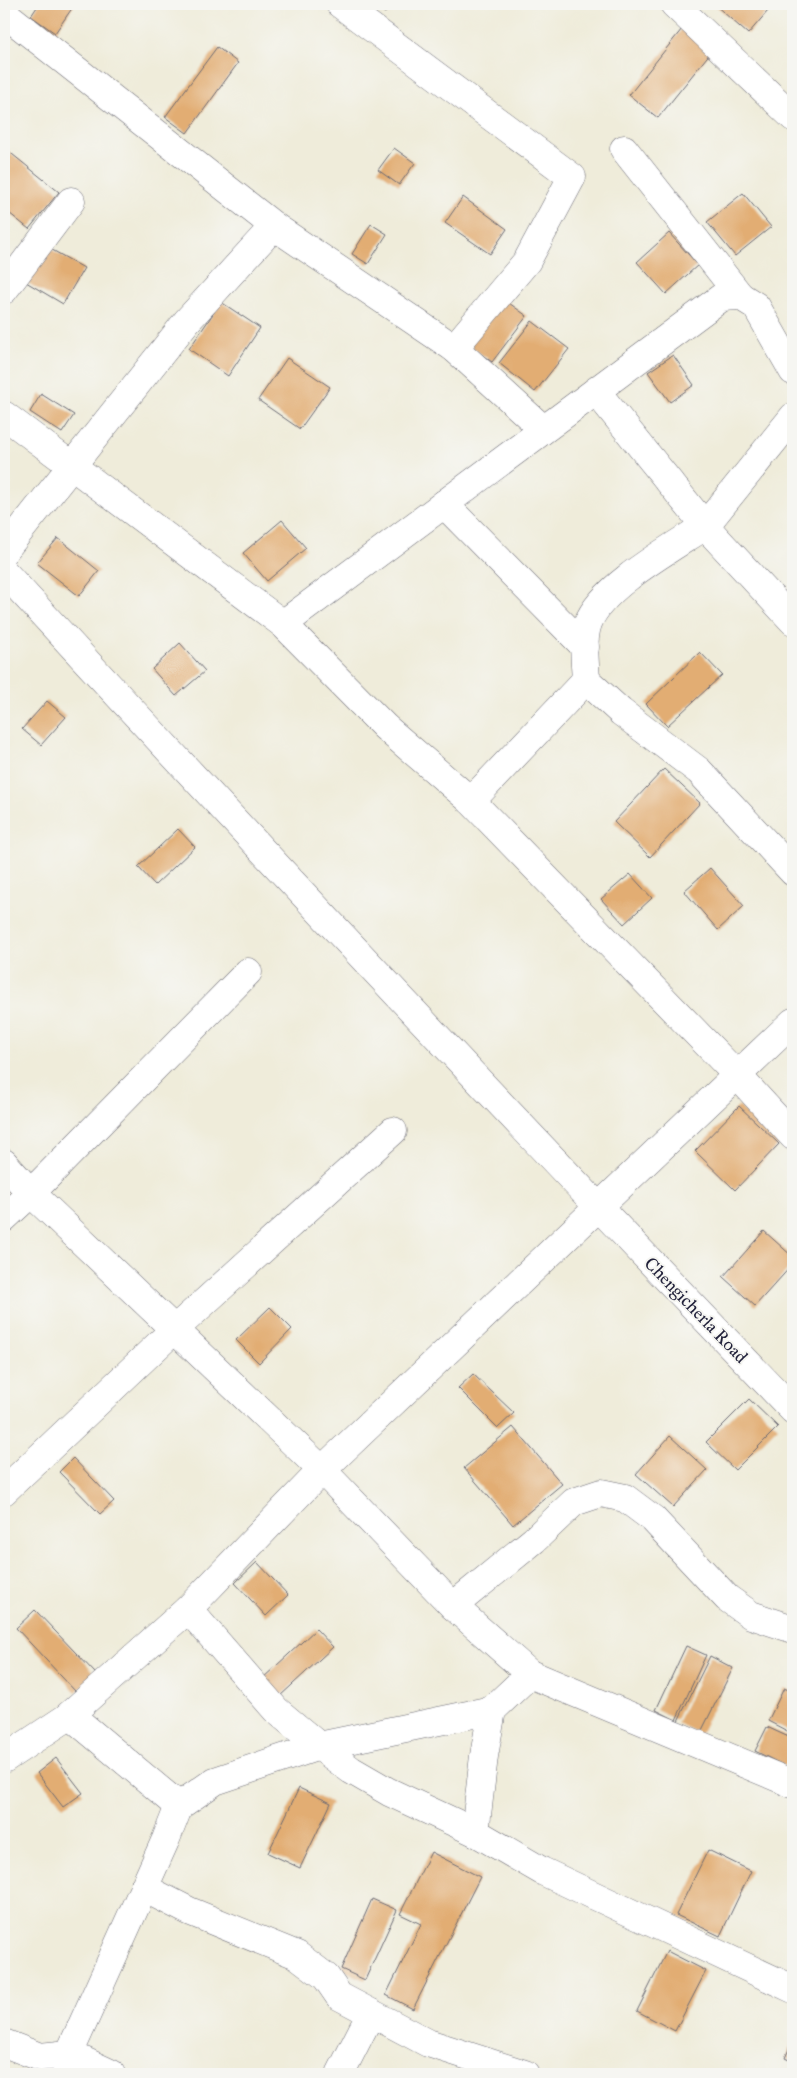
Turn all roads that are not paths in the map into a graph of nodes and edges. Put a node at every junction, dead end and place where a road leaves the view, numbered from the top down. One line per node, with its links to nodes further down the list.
1 (340, 4): 10 (street)
2 (681, 6): 4 (street)
3 (4, 13): 7 (street)
4 (793, 117)
5 (624, 149): 9 (street)
6 (71, 201): 8 (street)
7 (274, 226): 10 (street); 16 (street)
8 (4, 290)
9 (740, 296): 11 (street); 12 (street)
10 (454, 348): 15 (street)
11 (793, 371)
12 (596, 391): 15 (street); 18 (street)
13 (4, 415): 16 (street)
14 (793, 417): 18 (street)
15 (544, 430): 17 (street)
16 (72, 466): 19 (street); 22 (street)
17 (444, 504): 22 (street); 23 (street)
18 (705, 526): 21 (street); 23 (street)
19 (4, 551)
20 (4, 572): 34 (street, Chengicherla Road)
21 (793, 621)
22 (283, 624): 25 (street)
23 (585, 647): 24 (street)
24 (586, 680): 25 (street); 26 (street)
25 (471, 801): 29 (street)
26 (793, 872)
27 (248, 972): 33 (street)
28 (793, 1022): 29 (street)
29 (737, 1075): 31 (street); 34 (street)
30 (394, 1132): 36 (street)
31 (793, 1136)
32 (4, 1163): 33 (street)
33 (31, 1194): 35 (street); 36 (street)
34 (599, 1209): 37 (street, Chengicherla Road); 38 (street)
35 (4, 1218)
36 (175, 1330): 38 (street); 39 (street)
37 (793, 1410)
38 (322, 1470): 40 (street); 41 (street)
39 (4, 1492)
40 (453, 1606): 42 (street); 43 (street)
41 (188, 1609): 45 (street); 46 (street)
42 (793, 1629)
43 (530, 1674): 44 (street); 48 (street)
44 (492, 1710): 46 (street); 50 (street)
45 (70, 1715): 47 (street); 49 (street)
46 (319, 1746): 49 (street); 50 (street)
47 (4, 1759)
48 (793, 1784)
49 (180, 1806): 51 (street)
50 (475, 1832): 52 (street)
51 (144, 1888): 53 (street); 55 (street)
52 (793, 1989)
53 (371, 2013): 57 (street); 58 (street)
54 (4, 2043): 55 (street)
55 (67, 2064): 56 (street)
56 (112, 2074)
57 (340, 2074)
58 (525, 2074)

